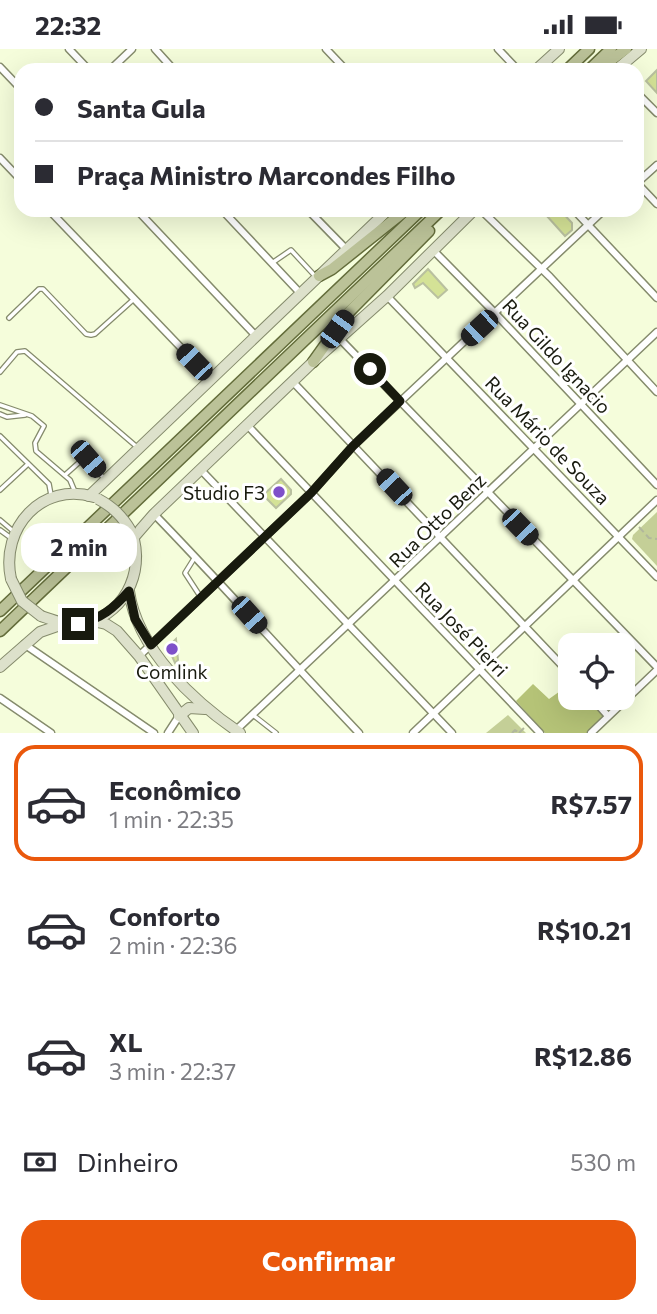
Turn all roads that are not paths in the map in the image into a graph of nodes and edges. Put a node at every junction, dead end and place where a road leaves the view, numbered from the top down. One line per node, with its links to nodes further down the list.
1 (69, 49): 10 (street)
2 (132, 49): 11 (street)
3 (155, 49): 12 (street)
4 (326, 49): 13 (street)
5 (498, 49): 14 (street)
6 (559, 49): 15 (main road)
7 (611, 49): 16 (main road)
8 (626, 49): 17 (main road)
9 (641, 49): 18 (main road)
10 (82, 63)
11 (117, 63)
12 (168, 63)
13 (339, 63)
14 (511, 63)
15 (544, 63)
16 (596, 63)
17 (607, 63)
18 (624, 63)
19 (0, 67): 20 (street)
20 (14, 82)
21 (644, 100): 22 (street)
22 (657, 113)
23 (0, 158): 24 (street)
24 (14, 173)
25 (644, 190): 26 (street)
26 (657, 204)
27 (56, 217): 49 (street)
28 (143, 217): 53 (street)
29 (229, 217): 43 (street)
30 (315, 217): 41 (street)
31 (381, 217): 41 (main road)
32 (397, 217): 45 (main road)
33 (414, 217): 100 (main road)
34 (434, 217): 105 (main road)
35 (442, 217): 57 (main road)
36 (467, 217): 42 (main road)
37 (488, 217): 44 (street)
38 (581, 217): 40 (street)
39 (595, 217): 40 (street)
40 (587, 223): 44 (street); 48 (street)
41 (346, 250): 45 (main road)
42 (433, 250): 47 (main road); 50 (street, Rua Gildo Ignacio)
43 (272, 263): 45 (lane); 46 (street)
44 (541, 268): 50 (street); 56 (street)
45 (318, 277): 46 (main road)
46 (300, 293): 53 (main road)
47 (387, 296): 54 (main road); 55 (street, Rua Mário de Souza)
48 (657, 298)
49 (134, 299): 51 (lane); 59 (street)
50 (495, 314): 55 (street); 63 (street, Rua Gildo Ignacio)
51 (9, 318)
52 (657, 332): 56 (street, Rua Otto Benz)
53 (256, 336): 59 (main road)
54 (340, 339): 57 (main road); 62 (street)
55 (447, 358): 62 (street); 71 (street, Rua Mário de Souza)
56 (627, 360): 61 (street); 63 (street, Rua Otto Benz)
57 (313, 362): 60 (main road)
58 (0, 372): 70 (lane)
59 (211, 379): 70 (main road)
60 (293, 382): 67 (main road); 69 (street)
61 (657, 392)
62 (400, 401): 69 (street); 80 (street)
63 (581, 404): 71 (street, Rua Otto Benz); 76 (street, Rua Gildo Ignacio)
64 (0, 405): 66 (lane)
65 (0, 414): 66 (lane)
66 (27, 415): 74 (lane)
67 (247, 425): 73 (main road); 78 (street, Rua José Pierri)
68 (0, 436): 72 (lane)
69 (353, 446): 78 (street); 91 (street)
70 (138, 449): 75 (main road)
71 (534, 449): 80 (street, Rua Otto Benz); 90 (street, Rua Mário de Souza)
72 (28, 464): 77 (lane); 81 (lane)
73 (201, 470): 84 (main road); 89 (street)
74 (65, 475): 75 (lane); 79 (lane)
75 (106, 480): 82 (main road)
76 (657, 485)
77 (0, 490)
78 (311, 493): 89 (street); 97 (street, Rua José Pierri)
79 (75, 494): 81 (main road); 82 (main road)
80 (487, 494): 91 (street, Rua Otto Benz); 95 (street)
81 (52, 497): 88 (main road)
82 (93, 497): 87 (main road, bridge)
83 (657, 500): 90 (street)
84 (154, 514): 87 (main road); 92 (street)
85 (0, 520): 88 (lane)
86 (0, 530): 88 (lane)
87 (132, 534): 98 (main road)
88 (12, 535): 94 (main road)
89 (265, 537): 96 (street); 103 (street)
90 (618, 537): 93 (street, Rua Mário de Souza); 95 (street)
91 (441, 538): 97 (street, Rua Otto Benz); 104 (street)
92 (195, 557): 96 (street); 99 (lane)
93 (657, 577)
94 (6, 578): 102 (main road, bridge)
95 (572, 581): 104 (street); 111 (street)
96 (219, 582): 99 (street); 113 (street)
97 (395, 582): 103 (street, Rua Otto Benz); 112 (street, Rua José Pierri)
98 (129, 591): 101 (main road); 107 (main road)
99 (202, 597): 107 (street)
100 (0, 611)
101 (93, 621): 102 (main road); 108 (main road)
102 (64, 624): 106 (main road)
103 (349, 625): 113 (street, Rua Otto Benz); 118 (street)
104 (526, 625): 109 (street); 112 (street)
105 (0, 631)
106 (23, 644): 110 (main road); 123 (street)
107 (151, 645): 108 (street); 115 (main road)
108 (139, 656): 119 (main road)
109 (558, 661)
110 (0, 667)
111 (657, 669): 120 (street)
112 (481, 671): 118 (street); 130 (street, Rua José Pierri)
113 (299, 672): 117 (street, Rua Otto Benz); 127 (street)
114 (0, 698): 122 (street)
115 (205, 709): 119 (main road); 121 (main road)
116 (603, 710): 120 (street)
117 (252, 714): 121 (street, Rua Otto Benz); 126 (lane)
118 (434, 714): 128 (street); 129 (street)
119 (179, 716): 124 (street); 125 (main road)
120 (608, 716): 131 (street)
121 (237, 732)
122 (51, 733)
123 (154, 733)
124 (167, 733)
125 (192, 733)
126 (276, 733)
127 (359, 733)
128 (413, 733)
129 (452, 733)
130 (540, 733)
131 (591, 733)

